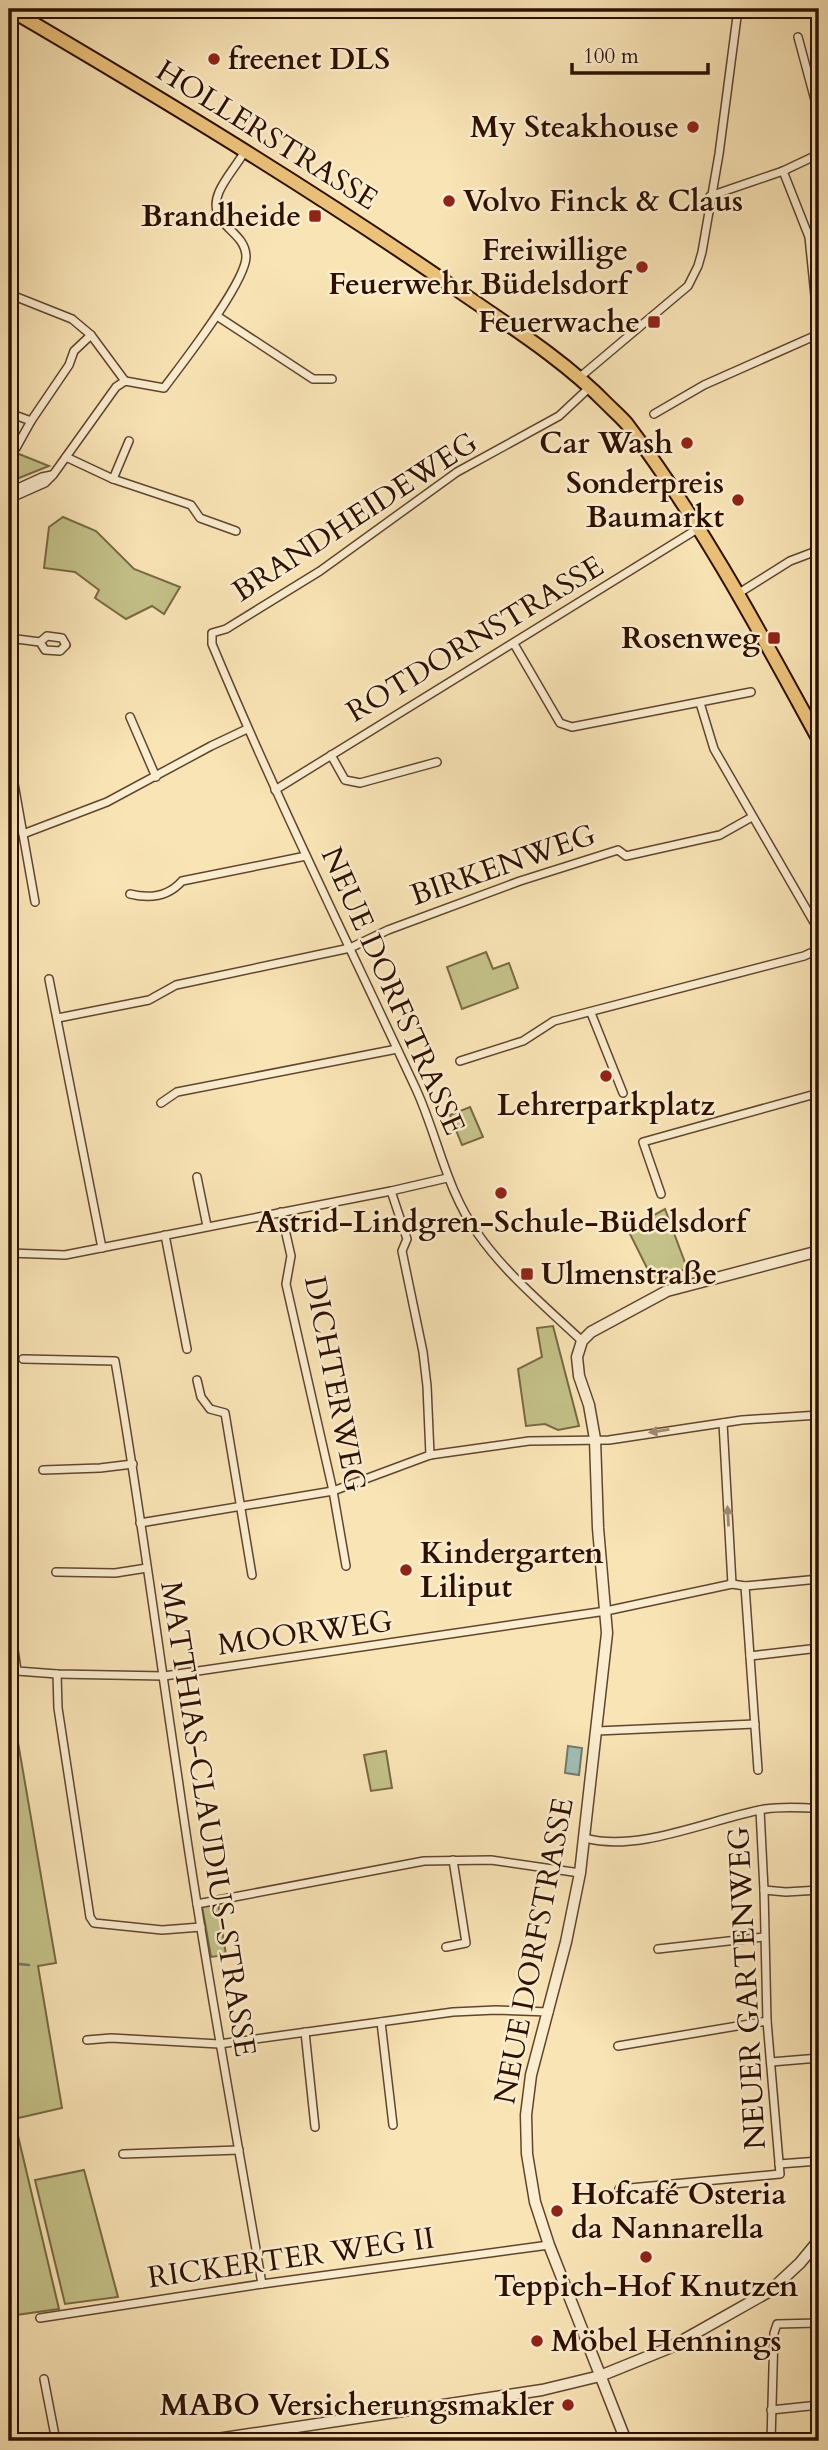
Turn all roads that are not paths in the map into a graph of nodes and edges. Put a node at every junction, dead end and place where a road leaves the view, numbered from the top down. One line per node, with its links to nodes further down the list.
1 (9, 9): 5 (main road, HOLLERSTRASSE)
2 (738, 9): 8 (street, BRANDHEIDEWEG)
3 (798, 37): 4 (street)
4 (819, 115)
5 (245, 151): 12 (street); 17 (main road, HOLLERSTRASSE)
6 (819, 153): 7 (street)
7 (783, 172): 8 (street); 10 (street)
8 (710, 196): 17 (street, BRANDHEIDEWEG)
9 (819, 233): 10 (street)
10 (809, 237): 14 (street)
11 (9, 294): 13 (street)
12 (216, 316): 15 (street); 16 (street)
13 (91, 335): 16 (street); 20 (street)
14 (819, 335): 19 (street)
15 (332, 379)
16 (125, 382): 23 (street)
17 (585, 382): 28 (main road, HOLLERSTRASSE); 32 (street, BRANDHEIDEWEG)
18 (9, 413): 20 (street)
19 (654, 414)
20 (31, 421): 22 (street)
21 (129, 441): 25 (street)
22 (16, 448)
23 (66, 457): 24 (street); 25 (street)
24 (52, 475): 26 (street); 27 (street)
25 (113, 479): 29 (street)
26 (9, 492)
27 (9, 499)
28 (699, 528): 31 (main road, HOLLERSTRASSE); 35 (street, ROTDORNSTRASSE)
29 (236, 531)
30 (819, 550): 31 (street)
31 (739, 593): 40 (main road, HOLLERSTRASSE)
32 (212, 633): 39 (street, NEUE DORFSTRASSE)
33 (9, 638): 34 (street)
34 (40, 642)
35 (514, 644): 37 (street); 41 (street, ROTDORNSTRASSE)
36 (751, 692): 37 (street)
37 (700, 703): 46 (street)
38 (130, 716): 43 (street)
39 (247, 729): 43 (street); 45 (street, NEUE DORFSTRASSE)
40 (819, 740)
41 (331, 755): 42 (street); 45 (street, ROTDORNSTRASSE)
42 (437, 762)
43 (156, 777): 47 (street)
44 (13, 778): 47 (street)
45 (275, 790): 48 (street, NEUE DORFSTRASSE)
46 (751, 817): 51 (street); 52 (street, BIRKENWEG)
47 (23, 834): 50 (street)
48 (306, 856): 49 (street); 52 (street, NEUE DORFSTRASSE)
49 (130, 894)
50 (35, 902)
51 (819, 931)
52 (349, 948): 56 (street, BIRKENWEG); 57 (street, NEUE DORFSTRASSE)
53 (819, 949): 55 (street)
54 (49, 979): 56 (street)
55 (591, 1013): 58 (street); 59 (street)
56 (58, 1018): 69 (street)
57 (397, 1049): 61 (street); 63 (street, NEUE DORFSTRASSE)
58 (460, 1060)
59 (623, 1093)
60 (819, 1093): 65 (street)
61 (161, 1103)
62 (197, 1177): 67 (street)
63 (447, 1178): 64 (street); 72 (street, NEUE DORFSTRASSE)
64 (391, 1191): 66 (street); 79 (street)
65 (661, 1194)
66 (281, 1212): 67 (street); 82 (street, DICHTERWEG)
67 (207, 1226): 68 (street)
68 (165, 1236): 69 (street); 73 (street)
69 (102, 1248): 71 (street)
70 (819, 1251): 72 (street)
71 (9, 1253)
72 (582, 1340): 78 (street, NEUE DORFSTRASSE)
73 (187, 1349)
74 (23, 1359): 80 (street, MATTHIAS-CLAUDIUS-STRASSE)
75 (197, 1380): 83 (street)
76 (819, 1415): 77 (street)
77 (723, 1423): 78 (street, one-way to 78); 90 (street, one-way to 77)
78 (595, 1439): 79 (street); 92 (street, NEUE DORFSTRASSE)
79 (430, 1455): 82 (street)
80 (133, 1464): 81 (street); 84 (street, MATTHIAS-CLAUDIUS-STRASSE)
81 (43, 1469)
82 (334, 1491): 83 (street); 85 (street, DICHTERWEG)
83 (240, 1508): 84 (street); 88 (street)
84 (140, 1523): 86 (street, MATTHIAS-CLAUDIUS-STRASSE)
85 (346, 1566)
86 (147, 1568): 87 (street); 97 (street, MATTHIAS-CLAUDIUS-STRASSE)
87 (56, 1572)
88 (251, 1575)
89 (819, 1579): 91 (street)
90 (732, 1584): 91 (street); 92 (street, MOORWEG)
91 (745, 1586): 95 (street)
92 (606, 1611): 97 (street, MOORWEG); 99 (street, NEUE DORFSTRASSE)
93 (10, 1622): 96 (street, MOORWEG)
94 (819, 1648): 95 (street)
95 (750, 1656): 98 (street)
96 (57, 1674): 97 (street, MOORWEG); 109 (street)
97 (164, 1676): 108 (street, MATTHIAS-CLAUDIUS-STRASSE)
98 (755, 1724): 99 (street); 100 (street)
99 (597, 1731): 103 (street, NEUE DORFSTRASSE)
100 (758, 1770)
101 (819, 1808): 102 (street)
102 (760, 1810): 103 (street); 106 (street, NEUER GARTENWEG)
103 (585, 1838): 105 (street, NEUE DORFSTRASSE)
104 (453, 1860): 105 (street); 108 (street); 111 (street)
105 (580, 1873): 113 (street, NEUE DORFSTRASSE)
106 (764, 1890): 107 (street); 110 (street, NEUER GARTENWEG)
107 (819, 1890)
108 (197, 1904): 109 (street, MATTHIAS-CLAUDIUS-STRASSE)
109 (201, 1927): 118 (street, MATTHIAS-CLAUDIUS-STRASSE)
110 (764, 1937): 112 (street); 114 (street, NEUER GARTENWEG)
111 (446, 1947)
112 (658, 1949)
113 (549, 2012): 115 (street); 130 (street, NEUE DORFSTRASSE)
114 (767, 2021): 119 (street); 121 (street, NEUER GARTENWEG)
115 (381, 2022): 116 (street); 122 (street)
116 (305, 2032): 118 (street); 123 (street)
117 (87, 2040): 118 (street)
118 (219, 2043): 124 (street, MATTHIAS-CLAUDIUS-STRASSE)
119 (618, 2046)
120 (819, 2058): 121 (street)
121 (771, 2062): 127 (street, NEUER GARTENWEG)
122 (393, 2125)
123 (315, 2127)
124 (239, 2150): 125 (street); 131 (street, MATTHIAS-CLAUDIUS-STRASSE)
125 (123, 2154)
126 (819, 2161): 127 (street)
127 (779, 2164): 128 (street)
128 (619, 2189)
129 (819, 2240): 134 (street)
130 (549, 2245): 131 (street, RICKERTER WEG II); 134 (street, NEUE DORFSTRASSE)
131 (262, 2284): 132 (street, RICKERTER WEG II)
132 (40, 2318)
133 (819, 2323): 137 (street)
134 (600, 2376): 139 (street); 140 (street, NEUE DORFSTRASSE)
135 (44, 2379): 138 (street)
136 (819, 2406): 137 (street)
137 (771, 2410): 141 (street)
138 (56, 2441)
139 (204, 2441)
140 (626, 2441)
141 (771, 2441)

